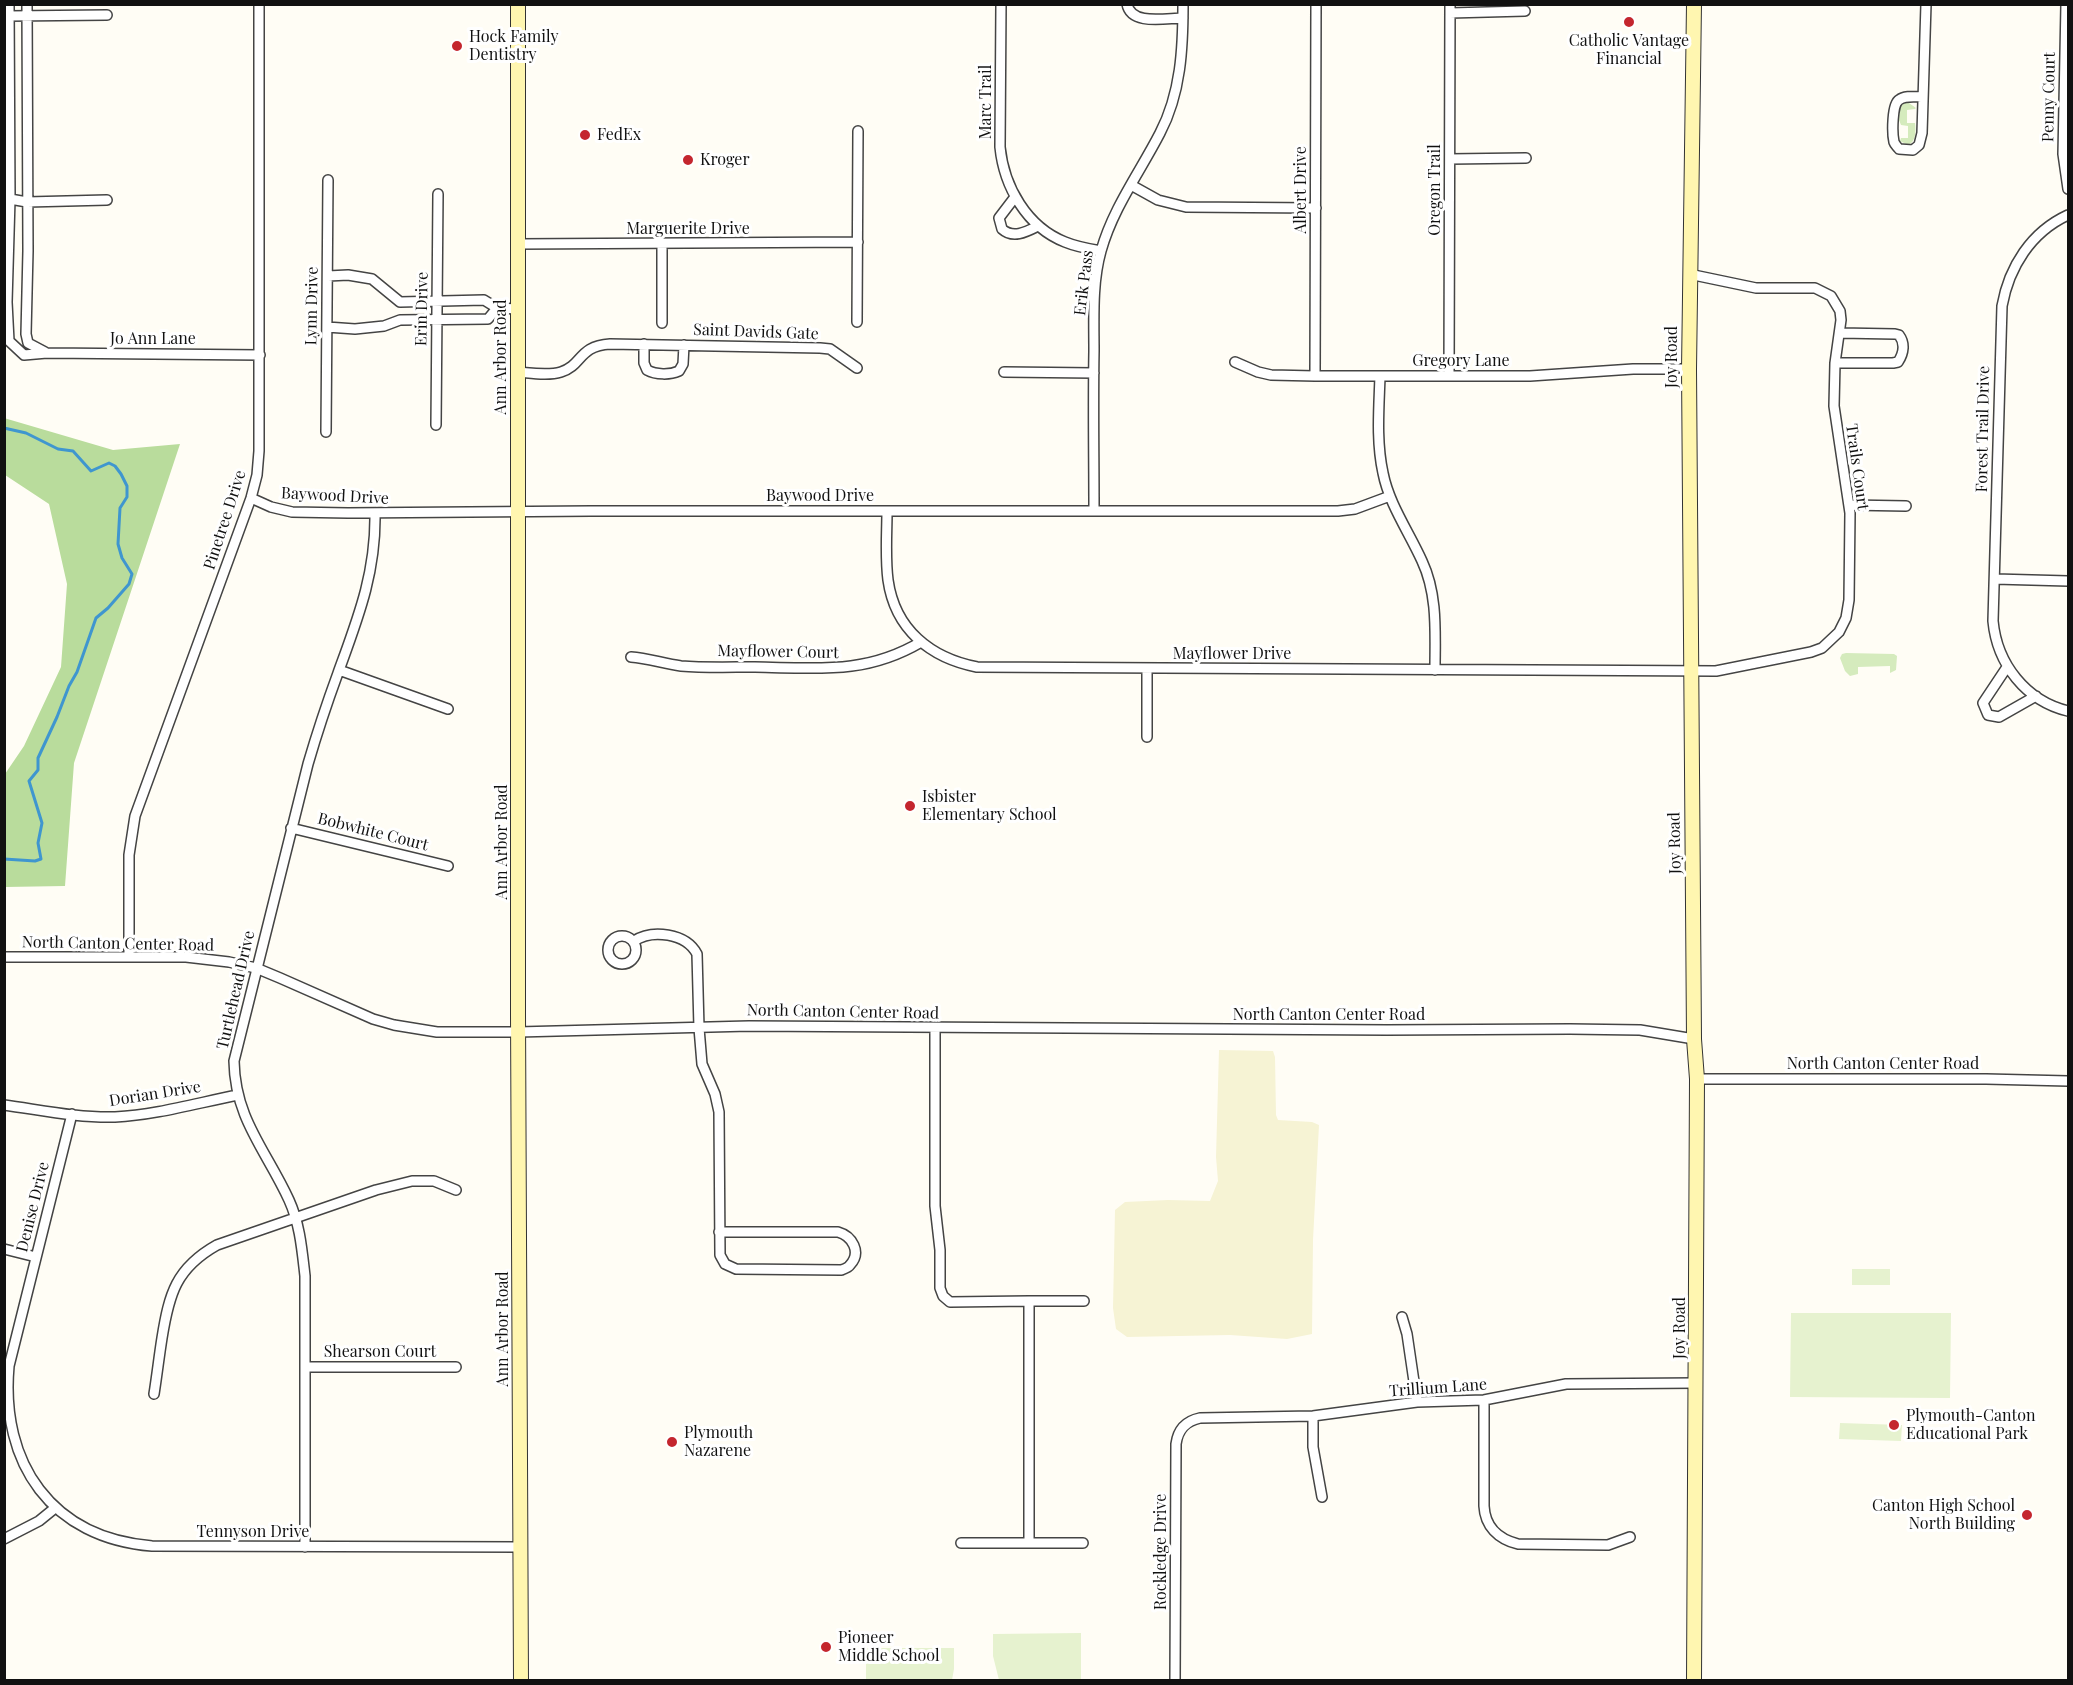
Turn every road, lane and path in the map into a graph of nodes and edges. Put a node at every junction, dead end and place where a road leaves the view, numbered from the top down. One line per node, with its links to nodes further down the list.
1 (9, 4): 15 (street, Jo Ann Lane)
2 (27, 4): 16 (street)
3 (259, 4): 53 (street, Pinetree Drive)
4 (518, 4): 34 (main road, Ann Arbor Road)
5 (1001, 4): 26 (street, Marc Trail)
6 (1127, 4): 17 (street)
7 (1183, 4): 17 (street, Erik Pass)
8 (1316, 4): 30 (street, Albert Drive)
9 (1694, 4): 38 (main road, Joy Road)
10 (1926, 4): 18 (street)
11 (2066, 4): 24 (street, Penny Court)
12 (1450, 9): 13 (street); 21 (street, Oregon Trail)
13 (1526, 11)
14 (107, 15): 16 (street)
15 (9, 16): 16 (street); 27 (street, Jo Ann Lane)
16 (27, 16): 29 (street)
17 (1183, 18): 23 (street, Erik Pass)
18 (1923, 97): 18 (street)
19 (858, 131): 33 (street)
20 (1526, 158): 21 (street)
21 (1450, 159): 63 (street, Oregon Trail)
22 (328, 180): 39 (street, Lynn Drive)
23 (1131, 185): 30 (street); 36 (street, Erik Pass)
24 (2068, 189)
25 (438, 194): 41 (street, Erin Drive)
26 (1015, 196): 32 (street, Marc Trail); 32 (street)
27 (10, 199): 29 (street); 37 (street, Jo Ann Lane)
28 (107, 200): 29 (street)
29 (27, 202): 52 (street)
30 (1316, 208): 61 (street, Albert Drive)
31 (2068, 215): 74 (street, Forest Trail Drive)
32 (1038, 226): 36 (street, Marc Trail)
33 (858, 242): 35 (street, Marguerite Drive); 46 (street)
34 (518, 244): 35 (street, Marguerite Drive); 43 (main road, Ann Arbor Road)
35 (662, 244): 47 (street)
36 (1101, 251): 60 (street, Erik Pass)
37 (6, 253): 52 (street, Jo Ann Lane)
38 (1689, 274): 49 (street, Trails Court); 57 (main road, Joy Road)
39 (328, 276): 40 (street); 48 (street, Lynn Drive)
40 (400, 302): 41 (street); 44 (street)
41 (437, 302): 42 (street); 45 (street, Erin Drive)
42 (497, 308): 43 (street); 45 (street)
43 (518, 309): 58 (main road, Ann Arbor Road)
44 (400, 320): 45 (street); 48 (street)
45 (437, 320): 64 (street, Erin Drive)
46 (858, 322)
47 (662, 323)
48 (327, 327): 65 (street, Lynn Drive)
49 (1840, 333): 55 (street, Trails Court); 55 (street)
50 (645, 344): 51 (street, Saint Davids Gate); 51 (street, Saint Davids Gate); 58 (street, Saint Davids Gate)
51 (684, 345): 56 (street, Saint Davids Gate)
52 (47, 353): 53 (street, Jo Ann Lane)
53 (260, 355): 67 (street, Pinetree Drive)
54 (1235, 362): 61 (street, Gregory Lane)
55 (1835, 363): 68 (street, Trails Court)
56 (857, 368)
57 (1689, 369): 63 (street, Gregory Lane); 82 (main road, Joy Road)
58 (518, 372): 73 (main road, Ann Arbor Road)
59 (1004, 372): 60 (street)
60 (1094, 373): 71 (street, Erik Pass)
61 (1315, 376): 62 (street, Gregory Lane)
62 (1380, 376): 63 (street, Gregory Lane); 66 (street)
63 (1449, 376)
64 (436, 425)
65 (326, 432)
66 (1390, 496): 71 (street, Baywood Drive); 81 (street)
67 (251, 498): 72 (street, Baywood Drive); 91 (street, Pinetree Drive)
68 (1849, 505): 69 (street); 82 (street, Trails Court)
69 (1906, 506)
70 (887, 510): 71 (street, Baywood Drive); 73 (street, Baywood Drive); 76 (street, Mayflower Drive)
71 (1094, 510)
72 (375, 513): 73 (street, Baywood Drive); 80 (street, Turtlehead Drive)
73 (518, 513): 95 (main road, Ann Arbor Road)
74 (1995, 579): 75 (street); 78 (street, Forest Trail Drive)
75 (2068, 581)
76 (921, 642): 77 (street, Mayflower Court); 79 (street, Mayflower Drive)
77 (631, 657)
78 (2007, 667): 83 (street, Forest Trail Drive); 83 (street)
79 (1147, 668): 81 (street, Mayflower Drive); 86 (street)
80 (339, 670): 84 (street); 87 (street, Turtlehead Drive)
81 (1435, 670): 82 (street, Mayflower Drive)
82 (1691, 670): 96 (main road, Joy Road)
83 (2036, 696): 85 (street, Forest Trail Drive)
84 (448, 709)
85 (2068, 711)
86 (1147, 737)
87 (291, 828): 88 (street, Bobwhite Court); 92 (street, Turtlehead Drive)
88 (448, 866)
89 (634, 941): 93 (street)
90 (4, 957): 91 (street, North Canton Center Road)
91 (129, 957): 92 (street, North Canton Center Road)
92 (256, 968): 95 (street, North Canton Center Road); 99 (street, Turtlehead Drive)
93 (699, 1028): 94 (street, North Canton Center Road); 95 (street, North Canton Center Road); 104 (street)
94 (935, 1028): 96 (street, North Canton Center Road); 107 (street)
95 (518, 1032): 126 (main road, Ann Arbor Road)
96 (1694, 1039): 97 (main road, Joy Road)
97 (1697, 1079): 98 (street, North Canton Center Road); 112 (main road, Joy Road)
98 (2068, 1081)
99 (238, 1095): 101 (street, Dorian Drive); 103 (street, Turtlehead Drive)
100 (4, 1105): 101 (street, Dorian Drive)
101 (72, 1113): 106 (street, Denise Drive)
102 (456, 1190): 103 (street)
103 (296, 1218): 111 (street, Turtlehead Drive); 113 (street)
104 (719, 1232): 104 (street)
105 (4, 1249): 106 (street)
106 (36, 1257): 119 (street, Denise Drive)
107 (1029, 1301): 108 (street); 123 (street)
108 (1084, 1302)
109 (1402, 1317): 115 (street)
110 (456, 1366): 111 (street, Shearson Court)
111 (305, 1367): 125 (street, Turtlehead Drive)
112 (1696, 1383): 114 (street, Trillium Lane); 129 (main road, Joy Road)
113 (154, 1394)
114 (1484, 1400): 115 (street, Trillium Lane); 120 (street)
115 (1417, 1402): 116 (street, Trillium Lane)
116 (1313, 1416): 117 (street, Trillium Lane); 118 (street)
117 (1184, 1426): 128 (street, Rockledge Drive)
118 (1322, 1497)
119 (55, 1508): 121 (street); 125 (street, Tennyson Drive)
120 (1630, 1537)
121 (4, 1539)
122 (961, 1543): 123 (street)
123 (1029, 1543): 124 (street)
124 (1083, 1543)
125 (305, 1547): 126 (street, Tennyson Drive)
126 (520, 1547): 127 (main road, Ann Arbor Road)
127 (521, 1680)
128 (1176, 1680)
129 (1694, 1680)

